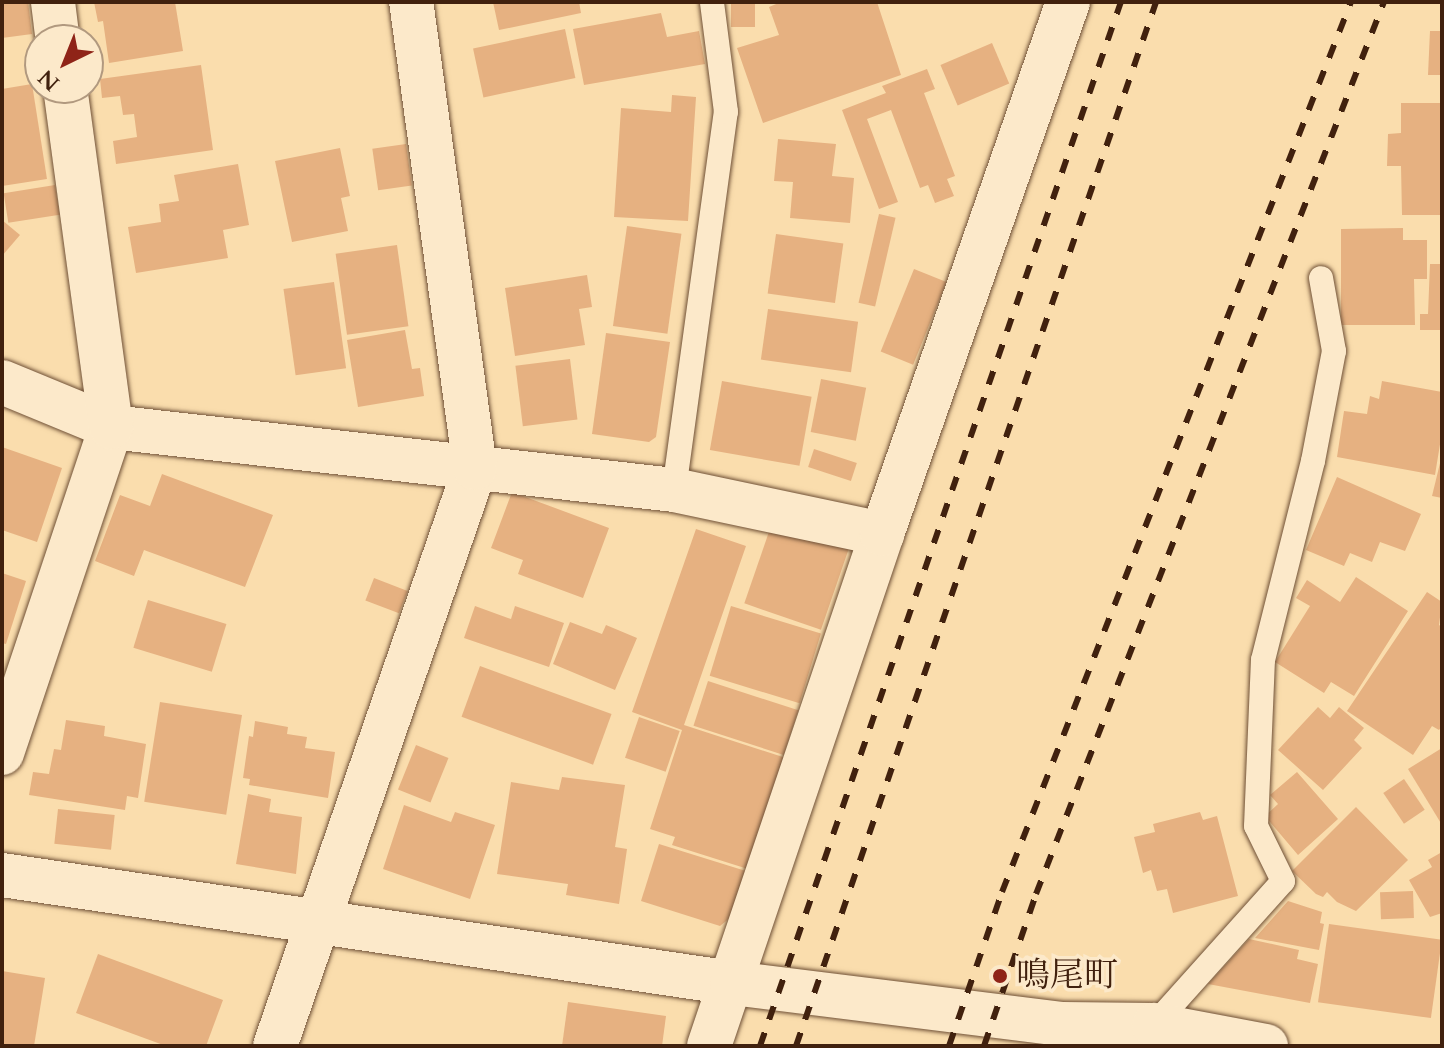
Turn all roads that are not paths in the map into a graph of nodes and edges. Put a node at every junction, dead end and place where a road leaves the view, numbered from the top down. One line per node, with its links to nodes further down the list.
1 (53, 2): 5 (street)
2 (411, 2): 10 (street)
3 (712, 2): 11 (lane)
4 (1068, 2): 12 (street)
5 (56, 24)
6 (67, 104): 9 (street)
7 (1321, 278): 17 (lane)
8 (2, 382): 9 (street)
9 (111, 427): 10 (street); 13 (street)
10 (475, 468): 11 (street); 15 (street)
11 (674, 490): 12 (street)
12 (882, 534): 16 (street)
13 (2, 753)
14 (2, 875): 15 (street)
15 (318, 921): 16 (street); 19 (street)
16 (732, 983): 18 (street); 20 (street)
17 (1154, 1025): 18 (street); 21 (street)
18 (1058, 1035)
19 (275, 1046)
20 (709, 1046)
21 (1266, 1046)

